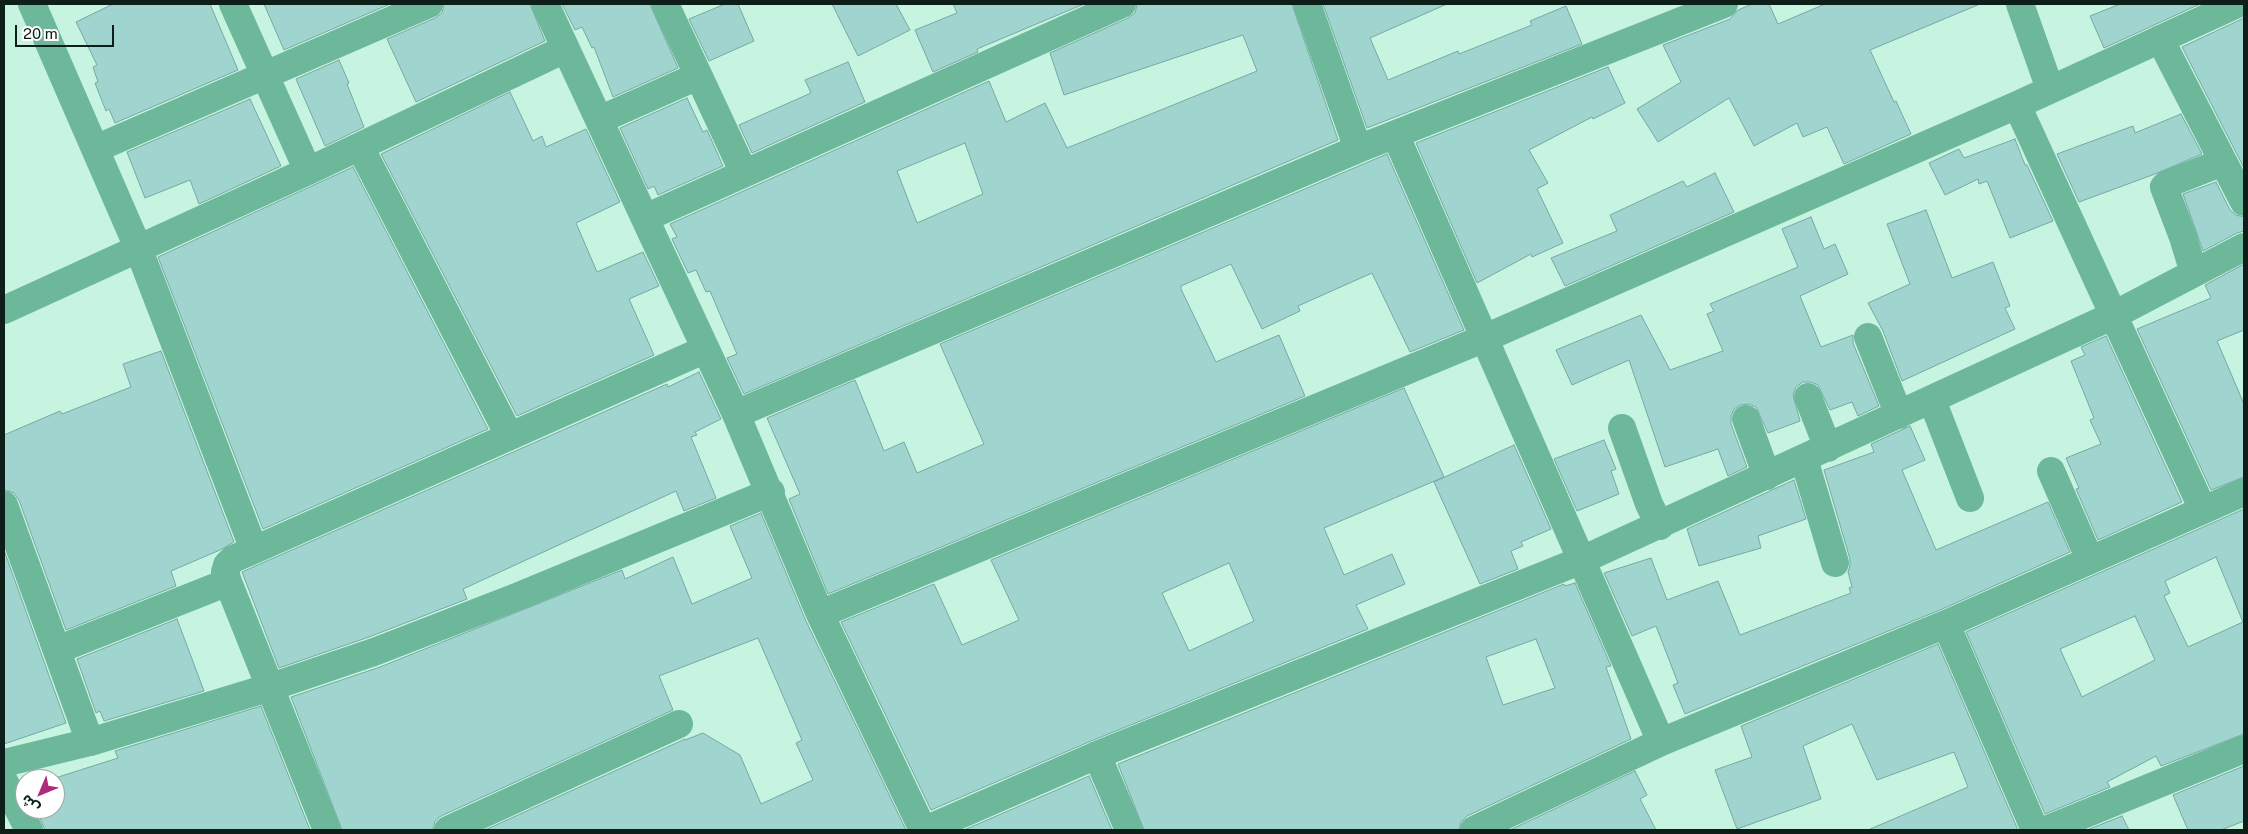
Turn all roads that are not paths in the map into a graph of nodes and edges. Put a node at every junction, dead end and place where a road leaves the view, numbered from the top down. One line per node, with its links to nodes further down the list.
1 (32, 4): 20 (street)
2 (233, 4): 13 (street)
3 (429, 4): 13 (street)
4 (545, 4): 12 (street)
5 (665, 4): 14 (street)
6 (1122, 4): 24 (street)
7 (1307, 4): 21 (street)
8 (1724, 4): 18 (street)
9 (2020, 4): 15 (street)
10 (2237, 4): 11 (street)
11 (2160, 39): 15 (street); 22 (street)
12 (566, 48): 17 (street); 19 (street)
13 (265, 75): 20 (street); 23 (street)
14 (698, 76): 17 (street); 24 (street)
15 (2050, 89): 16 (street)
16 (2017, 105): 31 (street); 33 (street)
17 (599, 120): 26 (street)
18 (1396, 136): 21 (street); 33 (street)
19 (360, 147): 23 (street); 41 (street)
20 (95, 149): 28 (street)
21 (1358, 149): 37 (street)
22 (2223, 162): 25 (street); 29 (street)
23 (308, 171): 28 (street)
24 (744, 173): 26 (street)
25 (2244, 202)
26 (645, 218): 34 (street)
27 (2244, 247): 29 (street)
28 (139, 250): 30 (street); 51 (street)
29 (2194, 273): 31 (street)
30 (4, 310)
31 (2112, 316): 36 (street); 49 (street)
32 (1868, 337): 38 (street)
33 (1485, 338): 52 (street); 56 (street)
34 (706, 349): 37 (street); 41 (street)
35 (1808, 397): 42 (street)
36 (1932, 400): 38 (street); 47 (street)
37 (736, 414): 45 (street)
38 (1898, 415): 42 (street)
39 (1746, 419): 44 (street)
40 (1622, 428): 50 (street)
41 (509, 435): 51 (street)
42 (1816, 454): 44 (street); 54 (street)
43 (2051, 471): 53 (street)
44 (1767, 476): 50 (street)
45 (771, 492): 56 (street); 59 (street)
46 (2244, 492): 49 (street)
47 (1970, 498)
48 (4, 505): 58 (street)
49 (2203, 510): 53 (street)
50 (1660, 526): 52 (street)
51 (254, 550): 55 (street)
52 (1582, 560): 62 (street); 64 (street)
53 (2090, 560): 57 (street)
54 (1835, 562)
55 (228, 582): 58 (street); 59 (street)
56 (820, 614): 70 (street)
57 (1946, 624): 62 (street); 73 (street)
58 (57, 650): 61 (street)
59 (271, 687): 61 (street); 68 (street)
60 (679, 724): 69 (street)
61 (90, 742): 65 (street)
62 (1661, 742): 72 (street)
63 (2244, 749): 74 (street)
64 (1097, 755): 70 (street); 71 (street)
65 (4, 763)
66 (4, 781): 67 (street)
67 (29, 830)
68 (327, 830)
69 (448, 830)
70 (924, 830)
71 (1129, 830)
72 (1474, 830)
73 (2035, 830)
74 (2046, 830)

